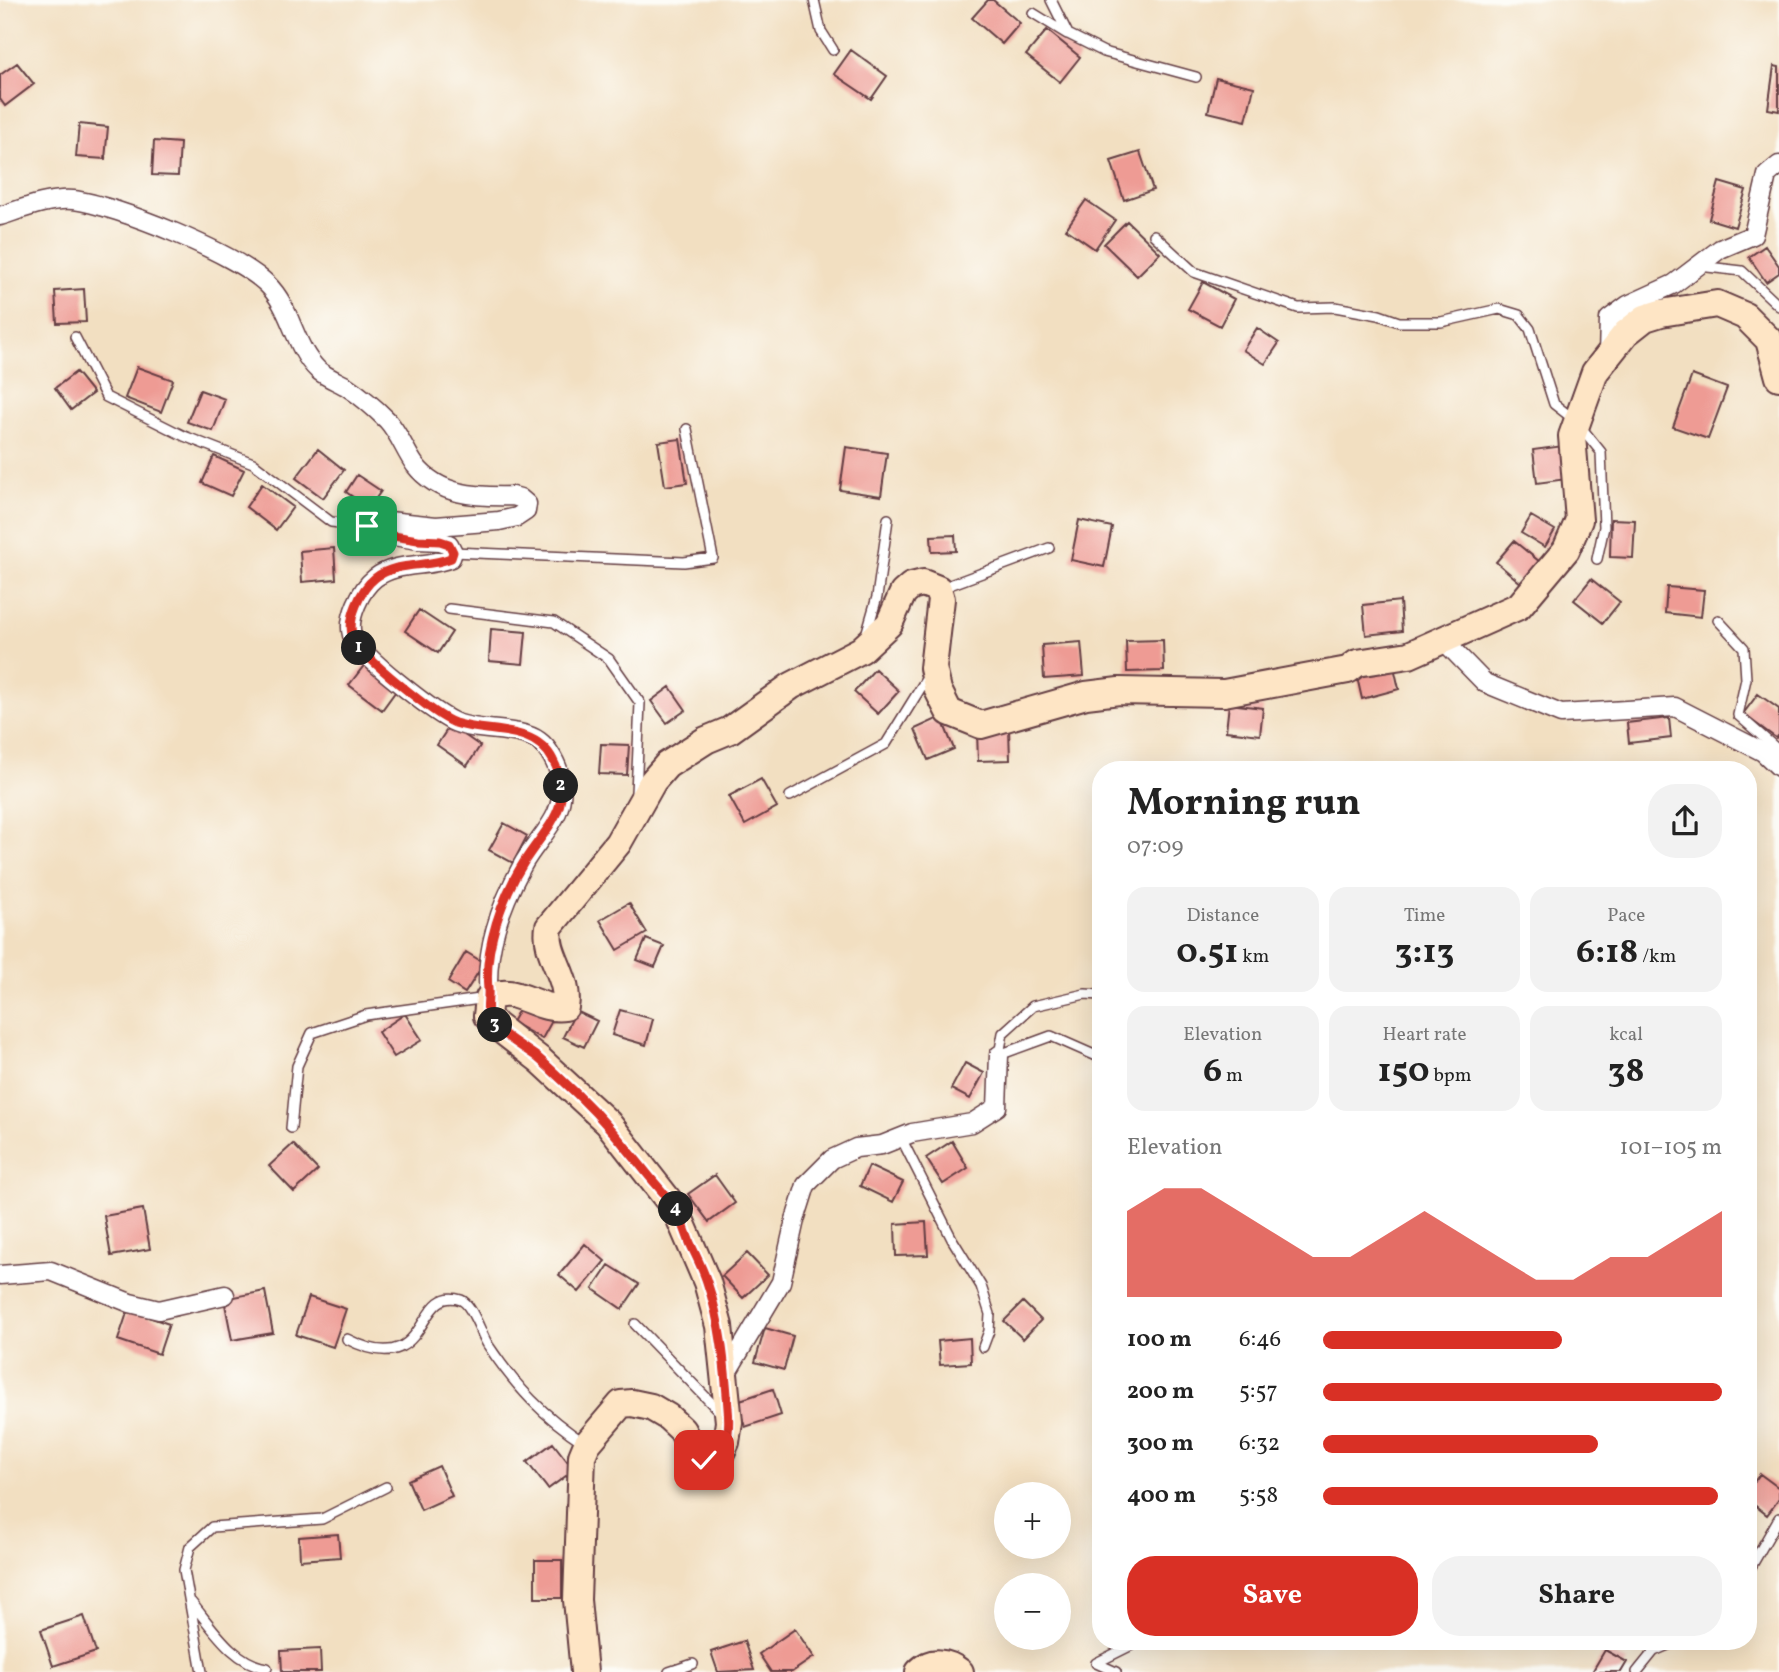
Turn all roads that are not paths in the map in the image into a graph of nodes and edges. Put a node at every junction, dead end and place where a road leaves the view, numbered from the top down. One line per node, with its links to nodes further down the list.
1 (814, 0): 5 (lane)
2 (1052, 0): 4 (lane)
3 (1033, 13): 4 (lane)
4 (1068, 34): 6 (lane)
5 (833, 50)
6 (1196, 77)
7 (1779, 165): 10 (street)
8 (0, 216): 18 (street)
9 (1154, 235): 15 (lane)
10 (1697, 266): 11 (lane); 13 (street)
11 (1779, 306)
12 (75, 337): 18 (lane)
13 (1608, 355): 14 (street); 15 (street)
14 (1779, 377)
15 (1576, 421): 21 (lane); 25 (street)
16 (687, 429): 20 (lane)
17 (888, 519): 26 (lane)
18 (367, 526): 20 (street)
19 (1049, 548): 22 (lane)
20 (453, 552): 33 (street)
21 (1597, 559)
22 (938, 589): 26 (street); 27 (street)
23 (449, 609): 31 (lane)
24 (1718, 620): 28 (lane)
25 (1444, 641): 27 (street); 29 (street)
26 (861, 650): 31 (street)
27 (933, 668): 30 (lane)
28 (1779, 751)
29 (1779, 767)
30 (790, 796)
31 (635, 813): 33 (street)
32 (1092, 994): 35 (lane)
33 (489, 998): 36 (lane); 43 (street)
34 (1092, 1054): 35 (lane)
35 (999, 1055): 37 (street)
36 (290, 1128)
37 (901, 1138): 42 (lane); 43 (street)
38 (0, 1275): 39 (street)
39 (225, 1295)
40 (635, 1324): 44 (lane)
41 (346, 1339): 45 (lane)
42 (983, 1347)
43 (726, 1374): 44 (street)
44 (729, 1422): 45 (street)
45 (587, 1444): 55 (street)
46 (386, 1487): 49 (lane)
47 (1779, 1518): 48 (lane)
48 (1757, 1556)
49 (190, 1600): 53 (lane); 54 (lane)
50 (1122, 1650): 59 (lane)
51 (1656, 1650): 60 (lane)
52 (693, 1664): 56 (lane)
53 (267, 1668)
54 (202, 1672)
55 (584, 1672)
56 (669, 1672)
57 (919, 1672): 58 (street)
58 (960, 1672)
59 (1116, 1672)
60 (1637, 1672)

